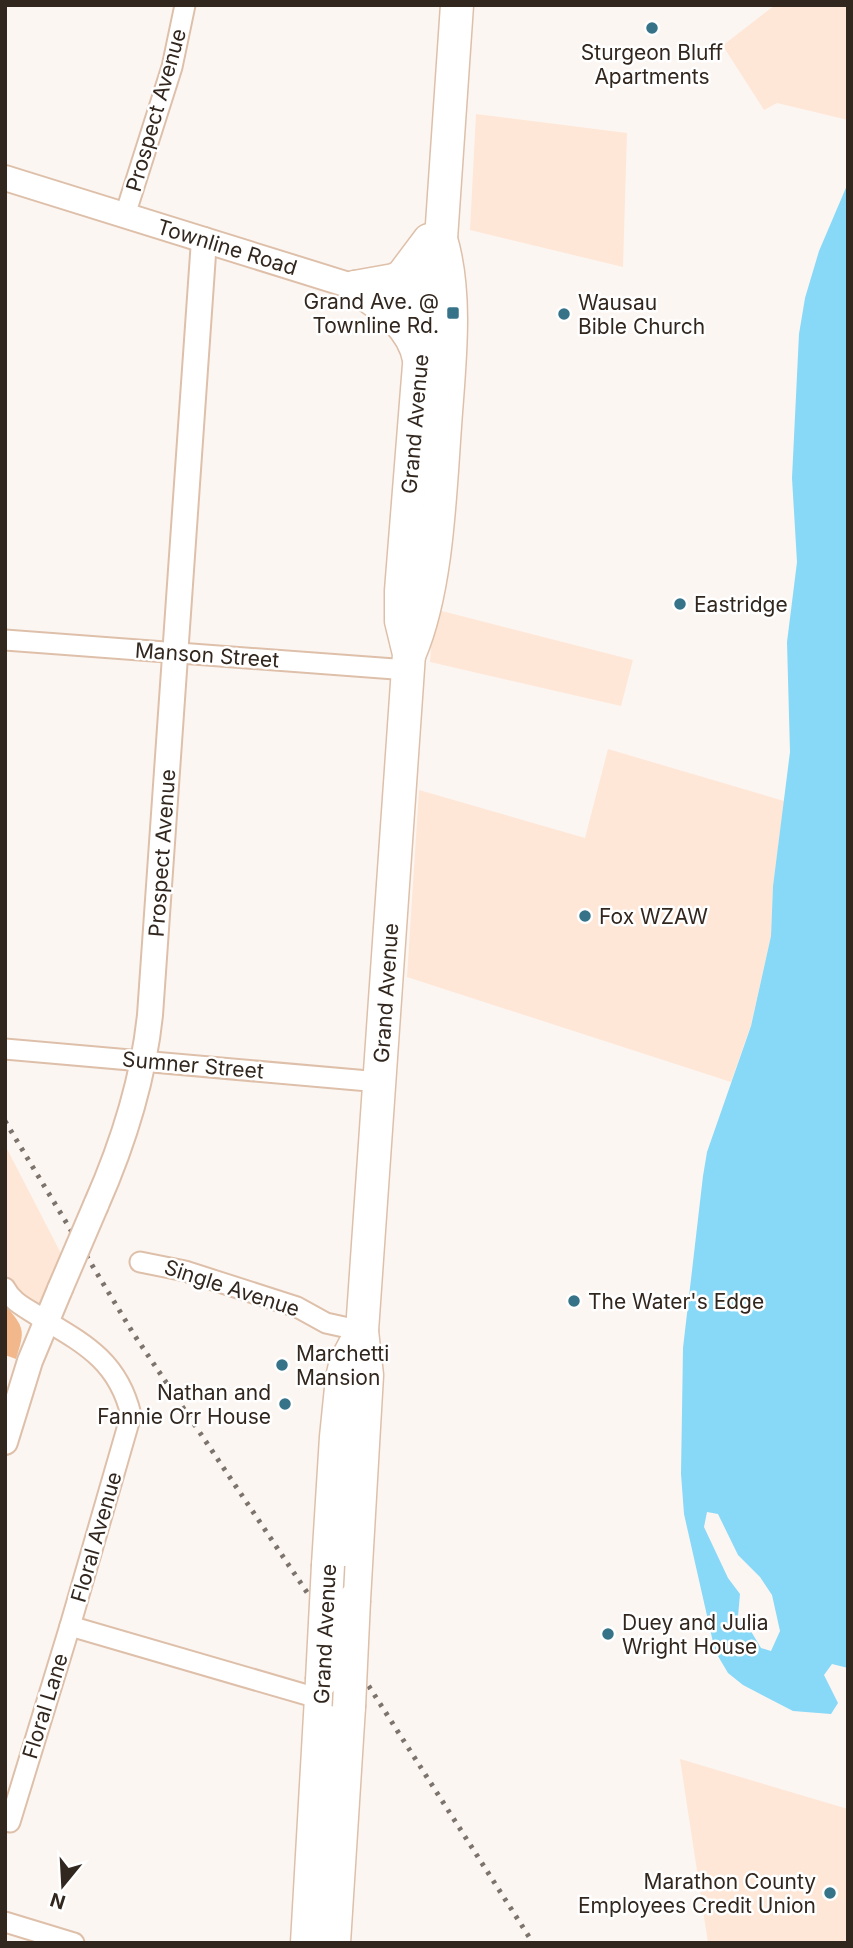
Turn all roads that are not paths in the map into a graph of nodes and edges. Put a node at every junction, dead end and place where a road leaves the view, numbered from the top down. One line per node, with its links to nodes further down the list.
1 (185, 5): 4 (street, Prospect Avenue)
2 (457, 5): 5 (main road, Grand Avenue)
3 (5, 178): 4 (street, Townline Road)
4 (125, 215): 6 (street, Townline Road)
5 (442, 231): 7 (main road); 8 (main road, Grand Avenue)
6 (204, 240): 7 (street, Townline Road); 11 (street, Prospect Avenue)
7 (355, 287): 8 (street, Townline Road); 9 (main road)
8 (437, 309): 9 (main road, Grand Avenue); 12 (main road, Grand Avenue)
9 (420, 361): 12 (main road, Grand Avenue)
10 (5, 640): 11 (street, Manson Street)
11 (175, 653): 12 (street, Manson Street); 14 (street, Prospect Avenue)
12 (409, 662): 15 (main road, Grand Avenue)
13 (5, 1049): 14 (street, Sumner Street)
14 (143, 1061): 15 (street, Sumner Street); 18 (street, Prospect Avenue, bridge)
15 (380, 1082): 19 (main road, Grand Avenue)
16 (140, 1262): 19 (street, Single Avenue)
17 (5, 1288): 18 (street)
18 (47, 1321): 20 (street, Prospect Avenue); 21 (street, Floral Avenue)
19 (362, 1331): 22 (main road, Grand Avenue, bridge); 22 (main road, Grand Avenue, bridge)
20 (5, 1442)
21 (70, 1626): 22 (street, Floral Avenue); 23 (street, Floral Lane)
22 (331, 1696): 26 (main road, Grand Avenue); 27 (main road, Grand Avenue)
23 (5, 1820)
24 (5, 1922): 25 (street)
25 (74, 1943)
26 (307, 1943)
27 (334, 1943)

